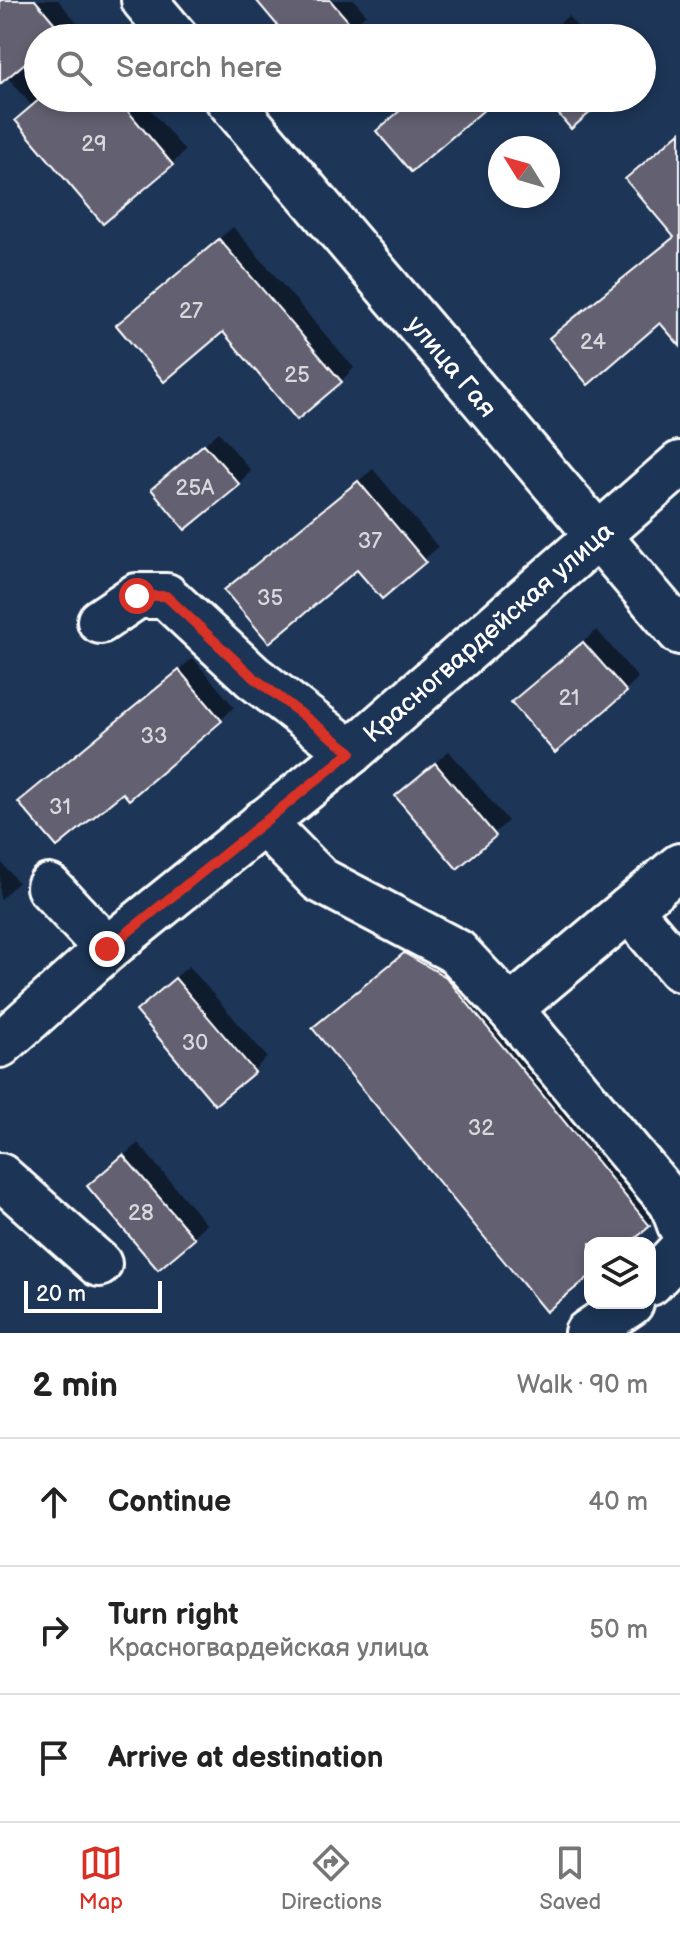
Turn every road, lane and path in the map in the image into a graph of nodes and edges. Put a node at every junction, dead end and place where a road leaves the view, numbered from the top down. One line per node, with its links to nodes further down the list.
1 (144, 0): 2 (street)
2 (164, 24)
3 (239, 112): 5 (street, улица Гая)
4 (680, 464): 5 (street, Красногвардейская улица)
5 (597, 538): 7 (street, улица Гая); 8 (street, Красногвардейская улица)
6 (100, 621): 8 (street)
7 (680, 632)
8 (351, 752): 9 (street, Красногвардейская улица)
9 (263, 822): 13 (street, Красногвардейская улица); 15 (street)
10 (680, 866): 12 (street)
11 (49, 887): 13 (street)
12 (629, 909): 14 (street); 15 (street)
13 (107, 949): 16 (street, Красногвардейская улица)
14 (680, 969)
15 (510, 1009): 18 (street)
16 (0, 1045)
17 (0, 1176): 20 (street)
18 (680, 1225)
19 (680, 1251): 21 (street)
20 (99, 1264)
21 (656, 1277)
22 (622, 1309): 23 (street)
23 (587, 1333)

